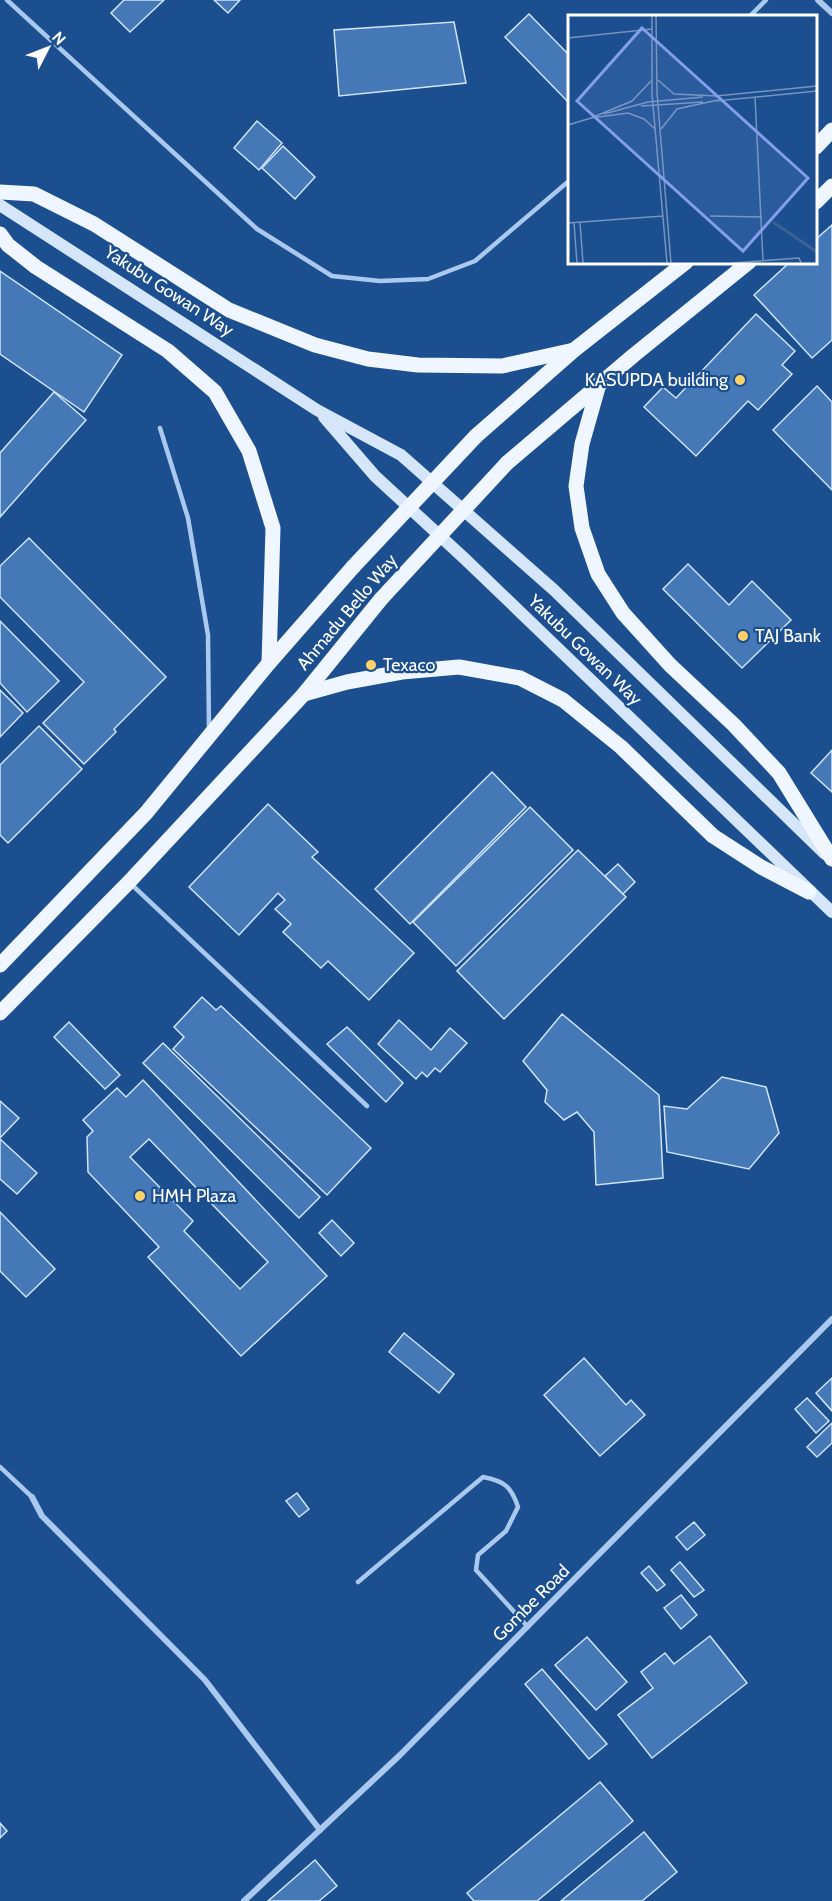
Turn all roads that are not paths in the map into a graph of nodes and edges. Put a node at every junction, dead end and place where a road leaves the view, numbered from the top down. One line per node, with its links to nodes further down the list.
1 (7, 0): 8 (lane)
2 (766, 0): 5 (lane)
3 (818, 0): 4 (street)
4 (832, 13)
5 (751, 15)
6 (832, 130): 7 (main road)
7 (817, 146)
8 (568, 182)
9 (832, 186): 11 (main road)
10 (0, 192): 16 (main road)
11 (817, 201)
12 (0, 205): 18 (street, Yakubu Gowan Way)
13 (0, 234): 20 (main road)
14 (683, 264): 16 (main road, Ahmadu Bello Way)
15 (747, 264): 17 (main road, Ahmadu Bello Way)
16 (574, 350): 20 (main road, Ahmadu Bello Way, bridge)
17 (599, 384): 21 (main road, Ahmadu Bello Way, bridge); 23 (main road)
18 (317, 410): 23 (street, Yakubu Gowan Way); 25 (street, Yakubu Gowan Way)
19 (160, 428): 22 (lane)
20 (269, 663): 22 (main road, Ahmadu Bello Way)
21 (304, 694): 24 (main road, Ahmadu Bello Way); 25 (main road)
22 (209, 735): 27 (main road, Ahmadu Bello Way)
23 (832, 860)
24 (129, 882): 28 (main road, Ahmadu Bello Way); 29 (lane)
25 (810, 892): 26 (street, Yakubu Gowan Way)
26 (832, 912)
27 (0, 965)
28 (0, 1013)
29 (367, 1106)
30 (832, 1319): 34 (street, Gombe Road)
31 (0, 1467): 32 (lane)
32 (32, 1497): 35 (street)
33 (358, 1581): 34 (lane)
34 (528, 1627): 35 (street, Gombe Road)
35 (320, 1830): 36 (street, Gombe Road)
36 (244, 1901)

